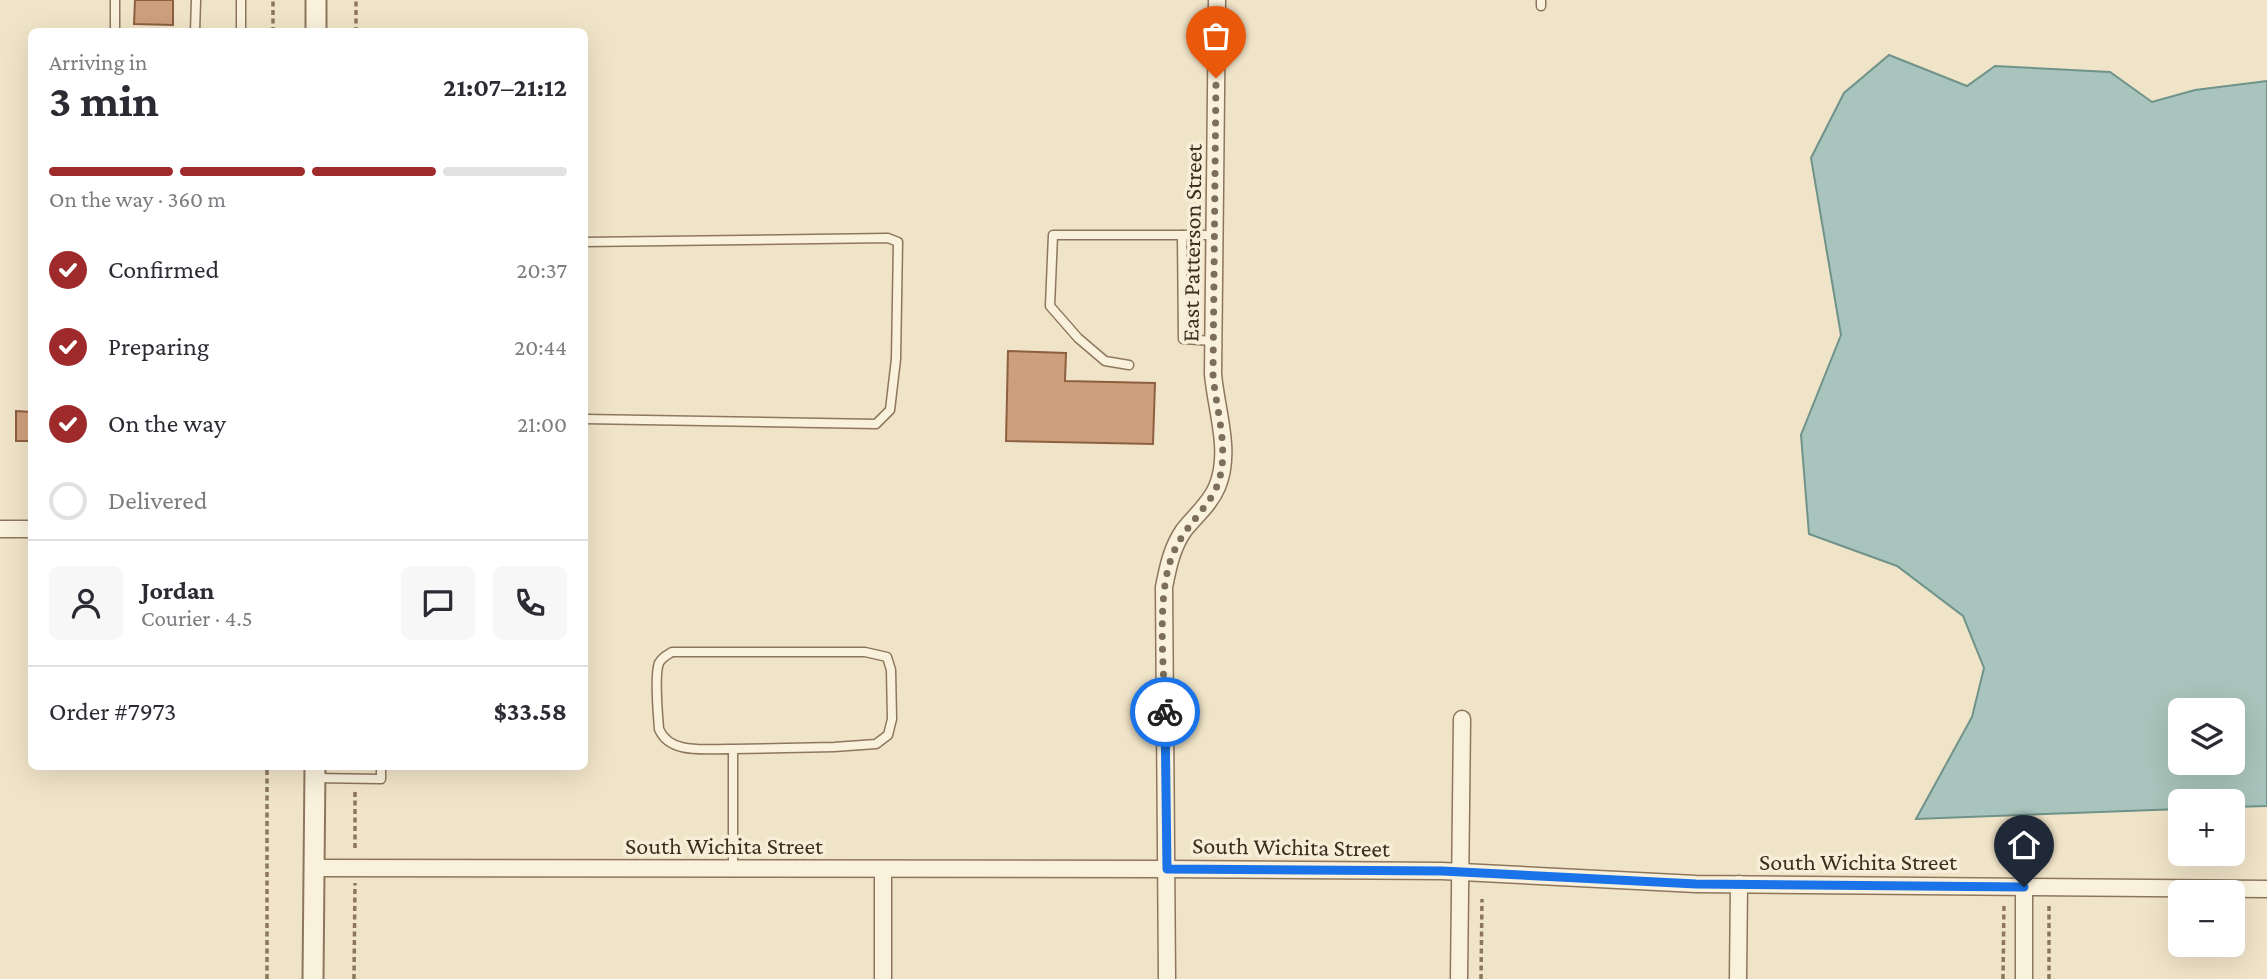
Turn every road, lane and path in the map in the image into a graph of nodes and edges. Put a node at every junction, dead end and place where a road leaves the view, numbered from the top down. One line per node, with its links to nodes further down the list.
1 (115, 0): 8 (lane)
2 (196, 0): 9 (lane)
3 (241, 0): 10 (lane)
4 (273, 0): 11 (path)
5 (316, 0): 12 (street)
6 (356, 0): 13 (path)
7 (1217, 0): 15 (street, East Patterson Street)
8 (115, 28)
9 (195, 28)
10 (241, 28)
11 (273, 28)
12 (316, 28)
13 (356, 28)
14 (1182, 235): 15 (lane); 17 (lane); 18 (lane)
15 (1215, 235): 17 (street, East Patterson Street)
16 (588, 242): 19 (lane)
17 (1213, 341): 29 (street, East Patterson Street)
18 (1129, 365)
19 (588, 419)
20 (0, 529): 21 (street)
21 (28, 529)
22 (1462, 719): 31 (street)
23 (733, 749): 23 (lane); 28 (lane)
24 (267, 770): 38 (path)
25 (381, 770): 26 (lane)
26 (315, 772): 27 (street)
27 (314, 868): 28 (street, South Wichita Street); 39 (street)
28 (733, 869): 30 (street, South Wichita Street)
29 (1167, 869): 30 (street, South Wichita Street); 31 (street, South Wichita Street); 41 (street)
30 (883, 870): 40 (street)
31 (1461, 872): 32 (street, South Wichita Street); 42 (street)
32 (1738, 884): 33 (street, South Wichita Street); 44 (street)
33 (2024, 887): 34 (street, South Wichita Street); 46 (street)
34 (2267, 889)
35 (1482, 900): 43 (path)
36 (2004, 901): 45 (path)
37 (2049, 902): 47 (path)
38 (267, 979)
39 (313, 979)
40 (883, 979)
41 (1167, 979)
42 (1460, 979)
43 (1481, 979)
44 (1738, 979)
45 (2003, 979)
46 (2024, 979)
47 (2049, 979)

